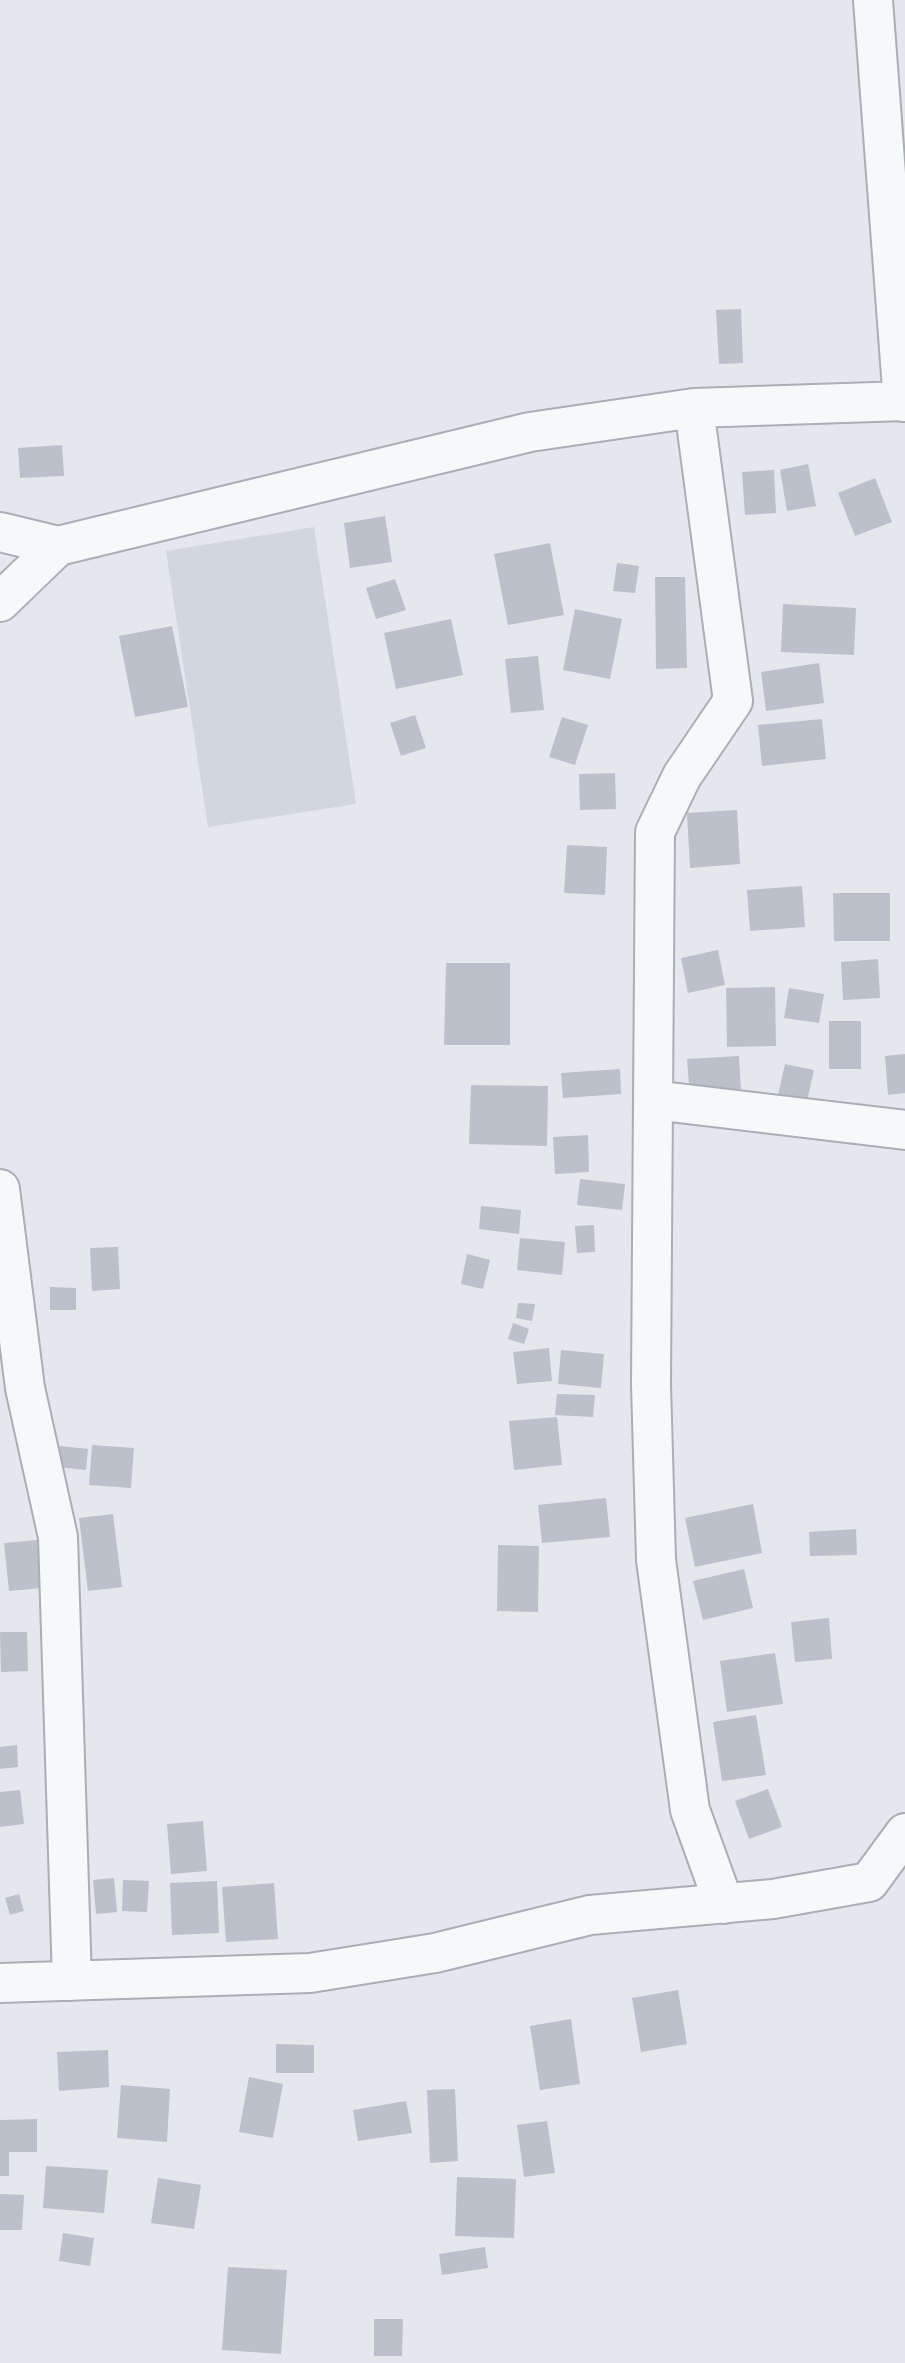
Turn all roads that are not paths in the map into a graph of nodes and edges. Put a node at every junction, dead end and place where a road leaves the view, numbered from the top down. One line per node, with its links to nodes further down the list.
1 (873, 0): 2 (street)
2 (904, 401): 3 (street)
3 (694, 408): 5 (street); 7 (street)
4 (0, 531): 5 (street)
5 (58, 546): 6 (street)
6 (0, 602)
7 (653, 1100): 8 (street); 11 (street)
8 (905, 1130)
9 (0, 1189): 12 (street)
10 (899, 1857): 11 (street)
11 (724, 1904): 12 (street)
12 (72, 1981): 13 (street)
13 (0, 1983)

